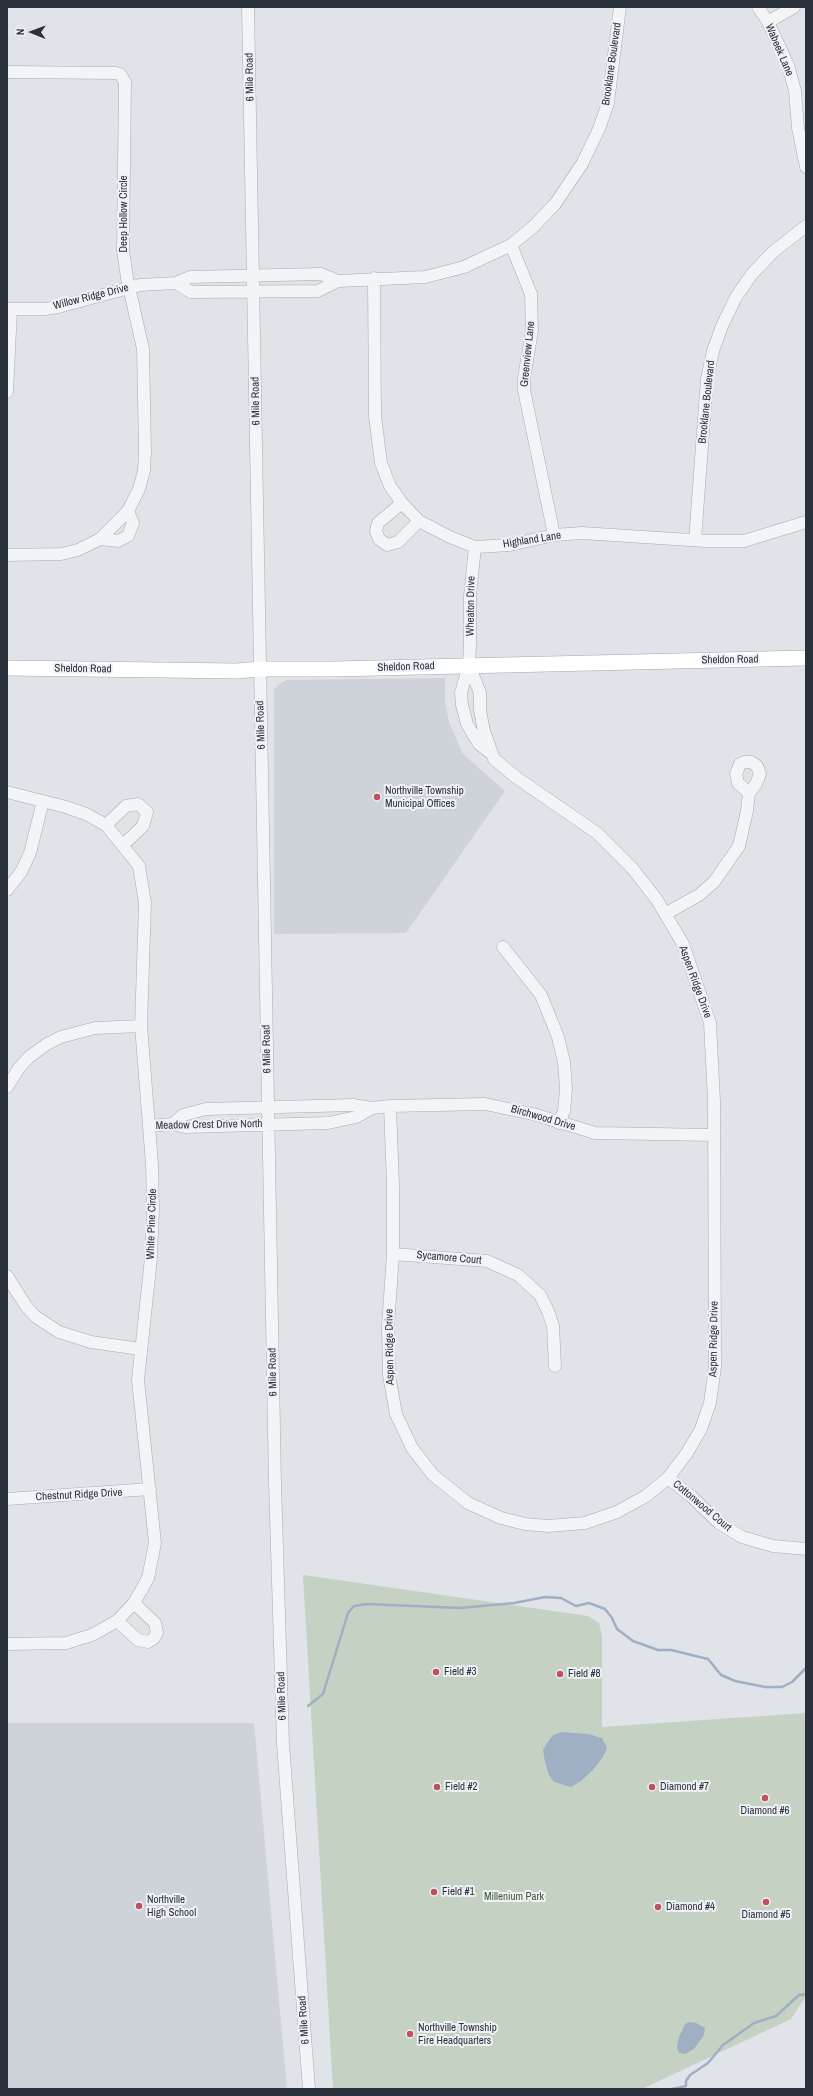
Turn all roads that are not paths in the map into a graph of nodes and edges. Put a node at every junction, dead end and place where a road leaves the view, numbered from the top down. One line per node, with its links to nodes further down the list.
1 (248, 7): 10 (street, 6 Mile Road)
2 (620, 7): 9 (street, Brooklane Boulevard)
3 (758, 7): 5 (street, Wabeek Lane)
4 (794, 7): 5 (street)
5 (768, 22): 7 (street, Wabeek Lane)
6 (7, 72): 14 (street, Deep Hollow Circle)
7 (806, 167)
8 (806, 226): 24 (street, Brooklane Boulevard)
9 (511, 245): 11 (street, Brooklane Boulevard); 22 (street, Greenview Lane)
10 (254, 276): 12 (street, Brooklane Boulevard); 13 (street, Willow Ridge Drive); 15 (street, 6 Mile Road)
11 (374, 278): 12 (street, Brooklane Boulevard); 18 (street, Highland Lane)
12 (338, 281): 15 (street, Brooklane Boulevard)
13 (176, 283): 14 (street, Willow Ridge Drive); 15 (street)
14 (129, 288): 16 (street, Willow Ridge Drive); 19 (street, Deep Hollow Circle)
15 (254, 292): 30 (street, 6 Mile Road)
16 (9, 309): 17 (street)
17 (7, 392)
18 (402, 503): 20 (street, Highland Lane); 20 (street)
19 (128, 511): 23 (street, Deep Hollow Circle); 23 (street, Deep Hollow Circle)
20 (419, 521): 25 (street, Highland Lane)
21 (806, 522): 24 (street, Highland Lane)
22 (554, 535): 24 (street, Highland Lane); 25 (street, Highland Lane)
23 (100, 539): 26 (street, Deep Hollow Circle)
24 (695, 540)
25 (475, 547): 28 (street, Wheaton Drive)
26 (7, 555)
27 (806, 658): 28 (main road, Sheldon Road)
28 (468, 665): 30 (main road, Sheldon Road); 31 (street, Aspen Ridge Drive); 31 (street, Aspen Ridge Drive)
29 (7, 668): 30 (main road, Sheldon Road)
30 (260, 669): 43 (street, 6 Mile Road)
31 (491, 753): 38 (street, Aspen Ridge Drive)
32 (7, 792): 34 (street, White Pine Circle)
33 (749, 793): 38 (street)
34 (43, 801): 35 (street, White Pine Circle); 37 (street)
35 (106, 825): 36 (street, White Pine Circle); 36 (street)
36 (124, 845): 40 (street, White Pine Circle)
37 (7, 890)
38 (666, 914): 49 (street, Aspen Ridge Drive)
39 (503, 947): 45 (street)
40 (141, 1026): 41 (street); 48 (street, White Pine Circle)
41 (7, 1087)
42 (390, 1106): 44 (street, Birchwood Drive); 45 (street, Birchwood Drive); 50 (street, Aspen Ridge Drive)
43 (268, 1107): 44 (street, Birchwood Drive); 46 (street); 47 (street, 6 Mile Road)
44 (372, 1108): 47 (street, Birchwood Drive)
45 (559, 1123): 49 (street, Birchwood Drive)
46 (173, 1124): 47 (street, Meadow Crest Drive North); 48 (street, Meadow Crest Drive North)
47 (268, 1124): 61 (street, 6 Mile Road)
48 (149, 1126): 52 (street, White Pine Circle)
49 (714, 1135): 54 (street, Aspen Ridge Drive)
50 (393, 1254): 53 (street, Sycamore Court); 54 (street, Aspen Ridge Drive)
51 (7, 1276): 52 (street)
52 (140, 1349): 55 (street, White Pine Circle)
53 (555, 1366)
54 (668, 1478): 57 (street, Cottonwood Court)
55 (150, 1489): 56 (street, Chestnut Ridge Drive); 58 (street, White Pine Circle)
56 (7, 1499)
57 (806, 1549)
58 (134, 1603): 59 (street, White Pine Circle); 59 (street)
59 (117, 1621): 60 (street, White Pine Circle)
60 (7, 1644)
61 (309, 2089)

